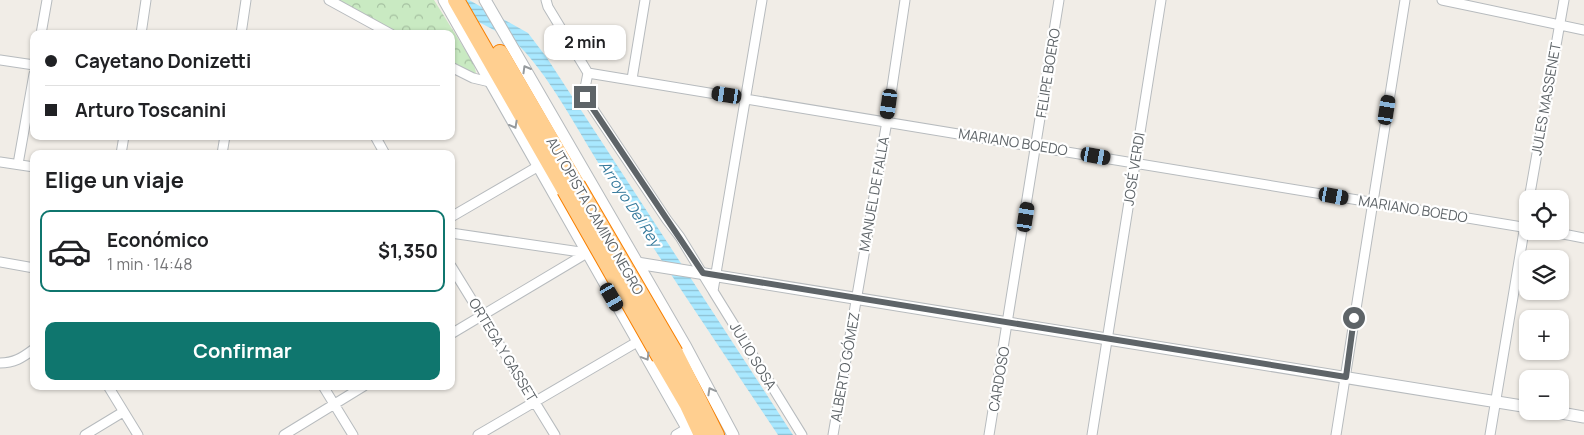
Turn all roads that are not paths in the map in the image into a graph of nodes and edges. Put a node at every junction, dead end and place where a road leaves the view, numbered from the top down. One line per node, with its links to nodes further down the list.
1 (46, 0): 19 (street)
2 (146, 0): 20 (street)
3 (246, 0): 21 (street)
4 (329, 0): 22 (street)
5 (444, 0): 30 (street)
6 (456, 0): 24 (highway, AUTOPISTA CAMINO NEGRO)
7 (469, 0): 24 (highway, AUTOPISTA CAMINO NEGRO)
8 (485, 0): 50 (street, one-way to 8)
9 (546, 0): 28 (street)
10 (645, 0): 29 (street)
11 (762, 0): 32 (street)
12 (905, 0): 33 (street, MANUEL DE FALLA)
13 (1059, 0): 34 (street, FELIPE BOERO)
14 (1161, 0): 36 (street, JOSÉ VERDI)
15 (1405, 0): 41 (street)
16 (1442, 0): 18 (street)
17 (1564, 0): 18 (street, JULES MASSENET)
18 (1559, 24): 23 (street); 40 (street, JULES MASSENET)
19 (42, 30)
20 (142, 30)
21 (241, 30)
22 (378, 30)
23 (1584, 30)
24 (485, 38): 63 (highway, AUTOPISTA CAMINO NEGRO, bridge)
25 (0, 60): 26 (street)
26 (30, 64)
27 (455, 69): 30 (street)
28 (588, 73): 29 (street, MARIANO BOEDO); 53 (street, JULIO SOSA)
29 (632, 79): 32 (street, MARIANO BOEDO)
30 (490, 82): 39 (street, one-way to 39)
31 (30, 96): 37 (street)
32 (746, 98): 33 (street, MARIANO BOEDO); 54 (street)
33 (887, 121): 34 (street, MARIANO BOEDO); 56 (street, MANUEL DE FALLA)
34 (1037, 145): 36 (street, MARIANO BOEDO); 58 (street, FELIPE BOERO)
35 (0, 162): 37 (street)
36 (1135, 163): 41 (street, MARIANO BOEDO); 60 (street, JOSÉ VERDI)
37 (18, 164): 38 (street)
38 (30, 166)
39 (538, 167): 42 (street); 48 (street)
40 (1531, 190)
41 (1372, 202): 43 (street, MARIANO BOEDO); 65 (street)
42 (455, 215)
43 (1519, 226)
44 (455, 234): 48 (street)
45 (1569, 235): 46 (street)
46 (1584, 238)
47 (1524, 240): 70 (street)
48 (587, 253): 50 (street); 57 (street); 61 (street)
49 (0, 262): 51 (street)
50 (636, 263): 53 (street); 85 (street, one-way to 50)
51 (30, 267)
52 (455, 272): 57 (street, ORTEGA Y GASSET)
53 (703, 273): 54 (street); 55 (street, JULIO SOSA)
54 (717, 275): 55 (street); 56 (street)
55 (714, 290): 86 (street, JULIO SOSA)
56 (856, 298): 58 (street); 87 (street, ALBERTO GÓMEZ)
57 (483, 315): 59 (street); 69 (street, ORTEGA Y GASSET)
58 (1008, 324): 60 (street); 88 (street, CARDOSO)
59 (455, 332)
60 (1107, 338): 65 (street); 89 (street, JOSÉ VERDI)
61 (637, 342): 69 (street); 76 (street, one-way to 76)
62 (30, 352): 64 (street)
63 (668, 355): 76 (highway, AUTOPISTA CAMINO NEGRO); 84 (highway, AUTOPISTA CAMINO NEGRO)
64 (0, 363)
65 (1346, 377): 70 (street); 90 (street)
66 (110, 390): 73 (street)
67 (325, 390): 71 (street)
68 (357, 390): 71 (street)
69 (534, 401): 81 (street); 82 (street, ORTEGA Y GASSET)
70 (1495, 402): 72 (street); 91 (street)
71 (334, 404): 79 (street); 80 (street)
72 (1519, 406)
73 (123, 412): 77 (street); 78 (street)
74 (1569, 414): 75 (street)
75 (1584, 417)
76 (693, 433): 83 (street)
77 (85, 435)
78 (138, 435)
79 (284, 435)
80 (353, 435)
81 (478, 435)
82 (555, 435)
83 (676, 435)
84 (716, 435)
85 (733, 435)
86 (802, 435)
87 (833, 435)
88 (989, 435)
89 (1092, 435)
90 (1336, 435)
91 (1490, 435)

